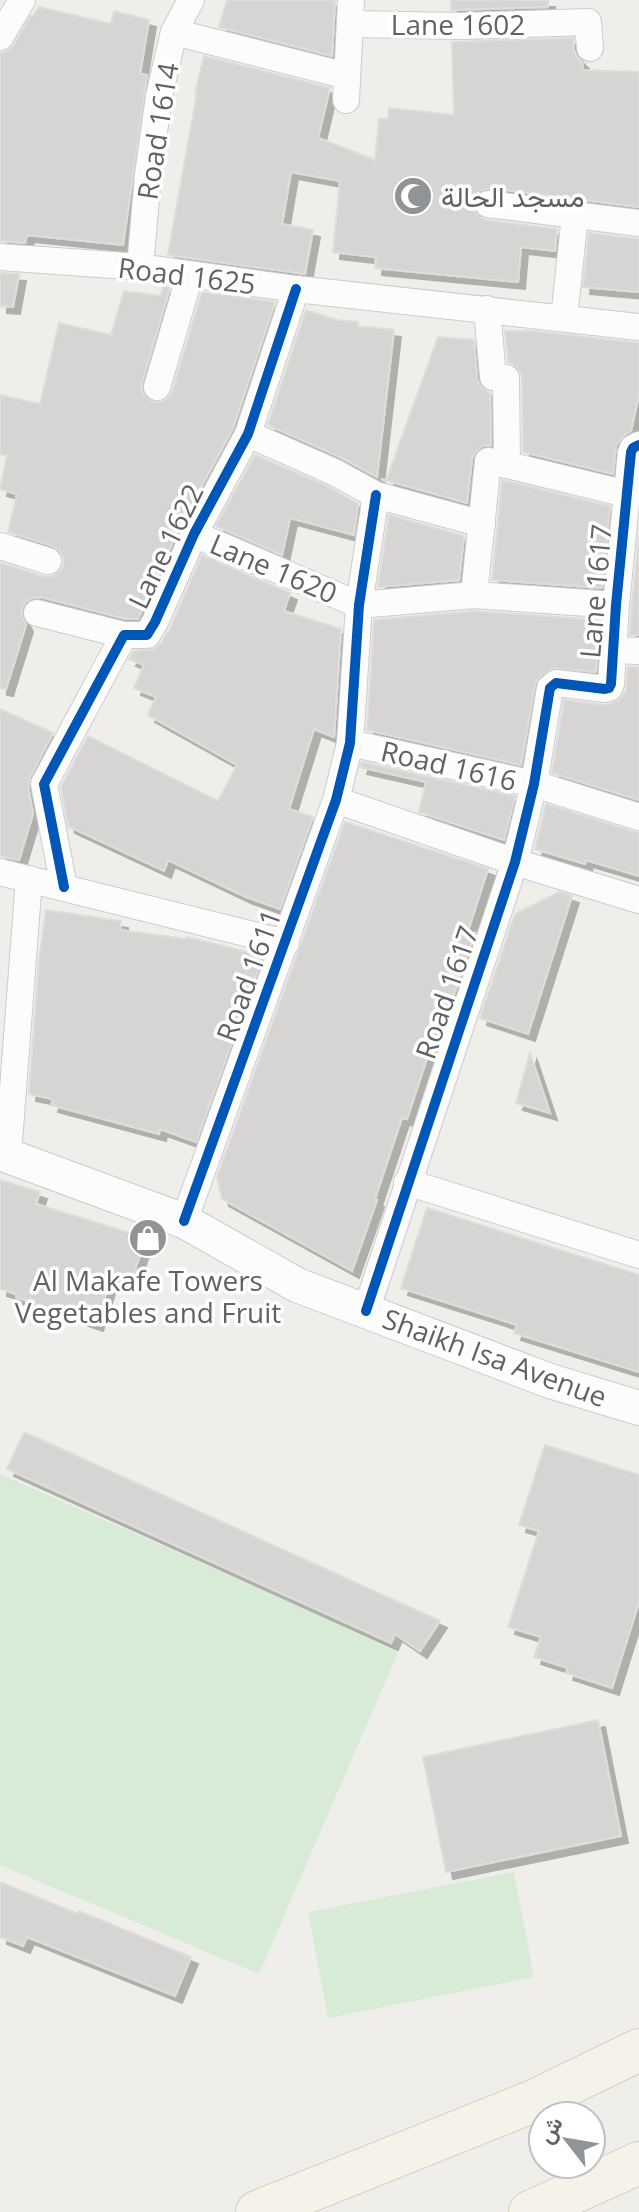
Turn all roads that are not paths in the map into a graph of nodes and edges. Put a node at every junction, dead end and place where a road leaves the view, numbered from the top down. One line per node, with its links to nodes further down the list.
1 (21, 0): 6 (street)
2 (191, 0): 5 (street, Road 1614)
3 (351, 12): 4 (street, Lane 1602); 5 (street, Lane 1602)
4 (461, 13): 7 (street, Lane 1602)
5 (174, 32): 12 (street, Road 1614)
6 (0, 37)
7 (590, 48)
8 (488, 204): 9 (street)
9 (575, 215): 10 (street); 16 (street)
10 (639, 223)
11 (0, 257): 12 (street, Road 1625)
12 (140, 267): 13 (street, Road 1625)
13 (190, 275): 14 (street, Road 1625); 18 (street)
14 (296, 289): 15 (street, Road 1625); 19 (street, Lane 1622)
15 (487, 309): 16 (street, Road 1625); 21 (street)
16 (564, 318): 17 (street, Road 1625)
17 (639, 327)
18 (157, 387)
19 (248, 434): 23 (street); 25 (street, Lane 1622)
20 (639, 445): 22 (street, Lane 1617)
21 (507, 465): 22 (street); 24 (street)
22 (627, 494): 29 (street, Lane 1617)
23 (376, 495): 24 (street); 30 (street)
24 (482, 524): 28 (street)
25 (194, 534): 30 (street, Lane 1620); 32 (street, Lane 1622)
26 (0, 546): 27 (street)
27 (48, 561)
28 (474, 595): 29 (street); 30 (street)
29 (624, 597): 33 (street, Lane 1617)
30 (359, 605): 36 (street, Lane 1620)
31 (37, 613): 32 (street)
32 (124, 635): 43 (street, Lane 1622)
33 (613, 650): 34 (street); 35 (street, Lane 1617)
34 (639, 651)
35 (552, 684): 37 (street, Road 1617)
36 (350, 743): 37 (street, Road 1616); 38 (street, Road 1611)
37 (534, 784): 39 (street, Road 1616); 40 (street, Road 1617)
38 (336, 800): 40 (street); 45 (street, Road 1611)
39 (639, 817)
40 (515, 862): 44 (street); 47 (street, Road 1617)
41 (0, 872): 42 (street, Road 1611)
42 (29, 879): 43 (street, Road 1611); 46 (street)
43 (64, 887): 45 (street, Road 1611)
44 (639, 900)
45 (286, 943): 48 (street, Road 1611)
46 (4, 1154): 48 (street, Shaikh Isa Avenue)
47 (407, 1182): 49 (street); 50 (street, Road 1617)
48 (184, 1221): 50 (street, Shaikh Isa Avenue)
49 (639, 1255)
50 (366, 1311): 51 (street, Shaikh Isa Avenue)
51 (639, 1408)
52 (639, 2050): 54 (main road)
53 (639, 2163): 55 (main road)
54 (257, 2212)
55 (530, 2212)

